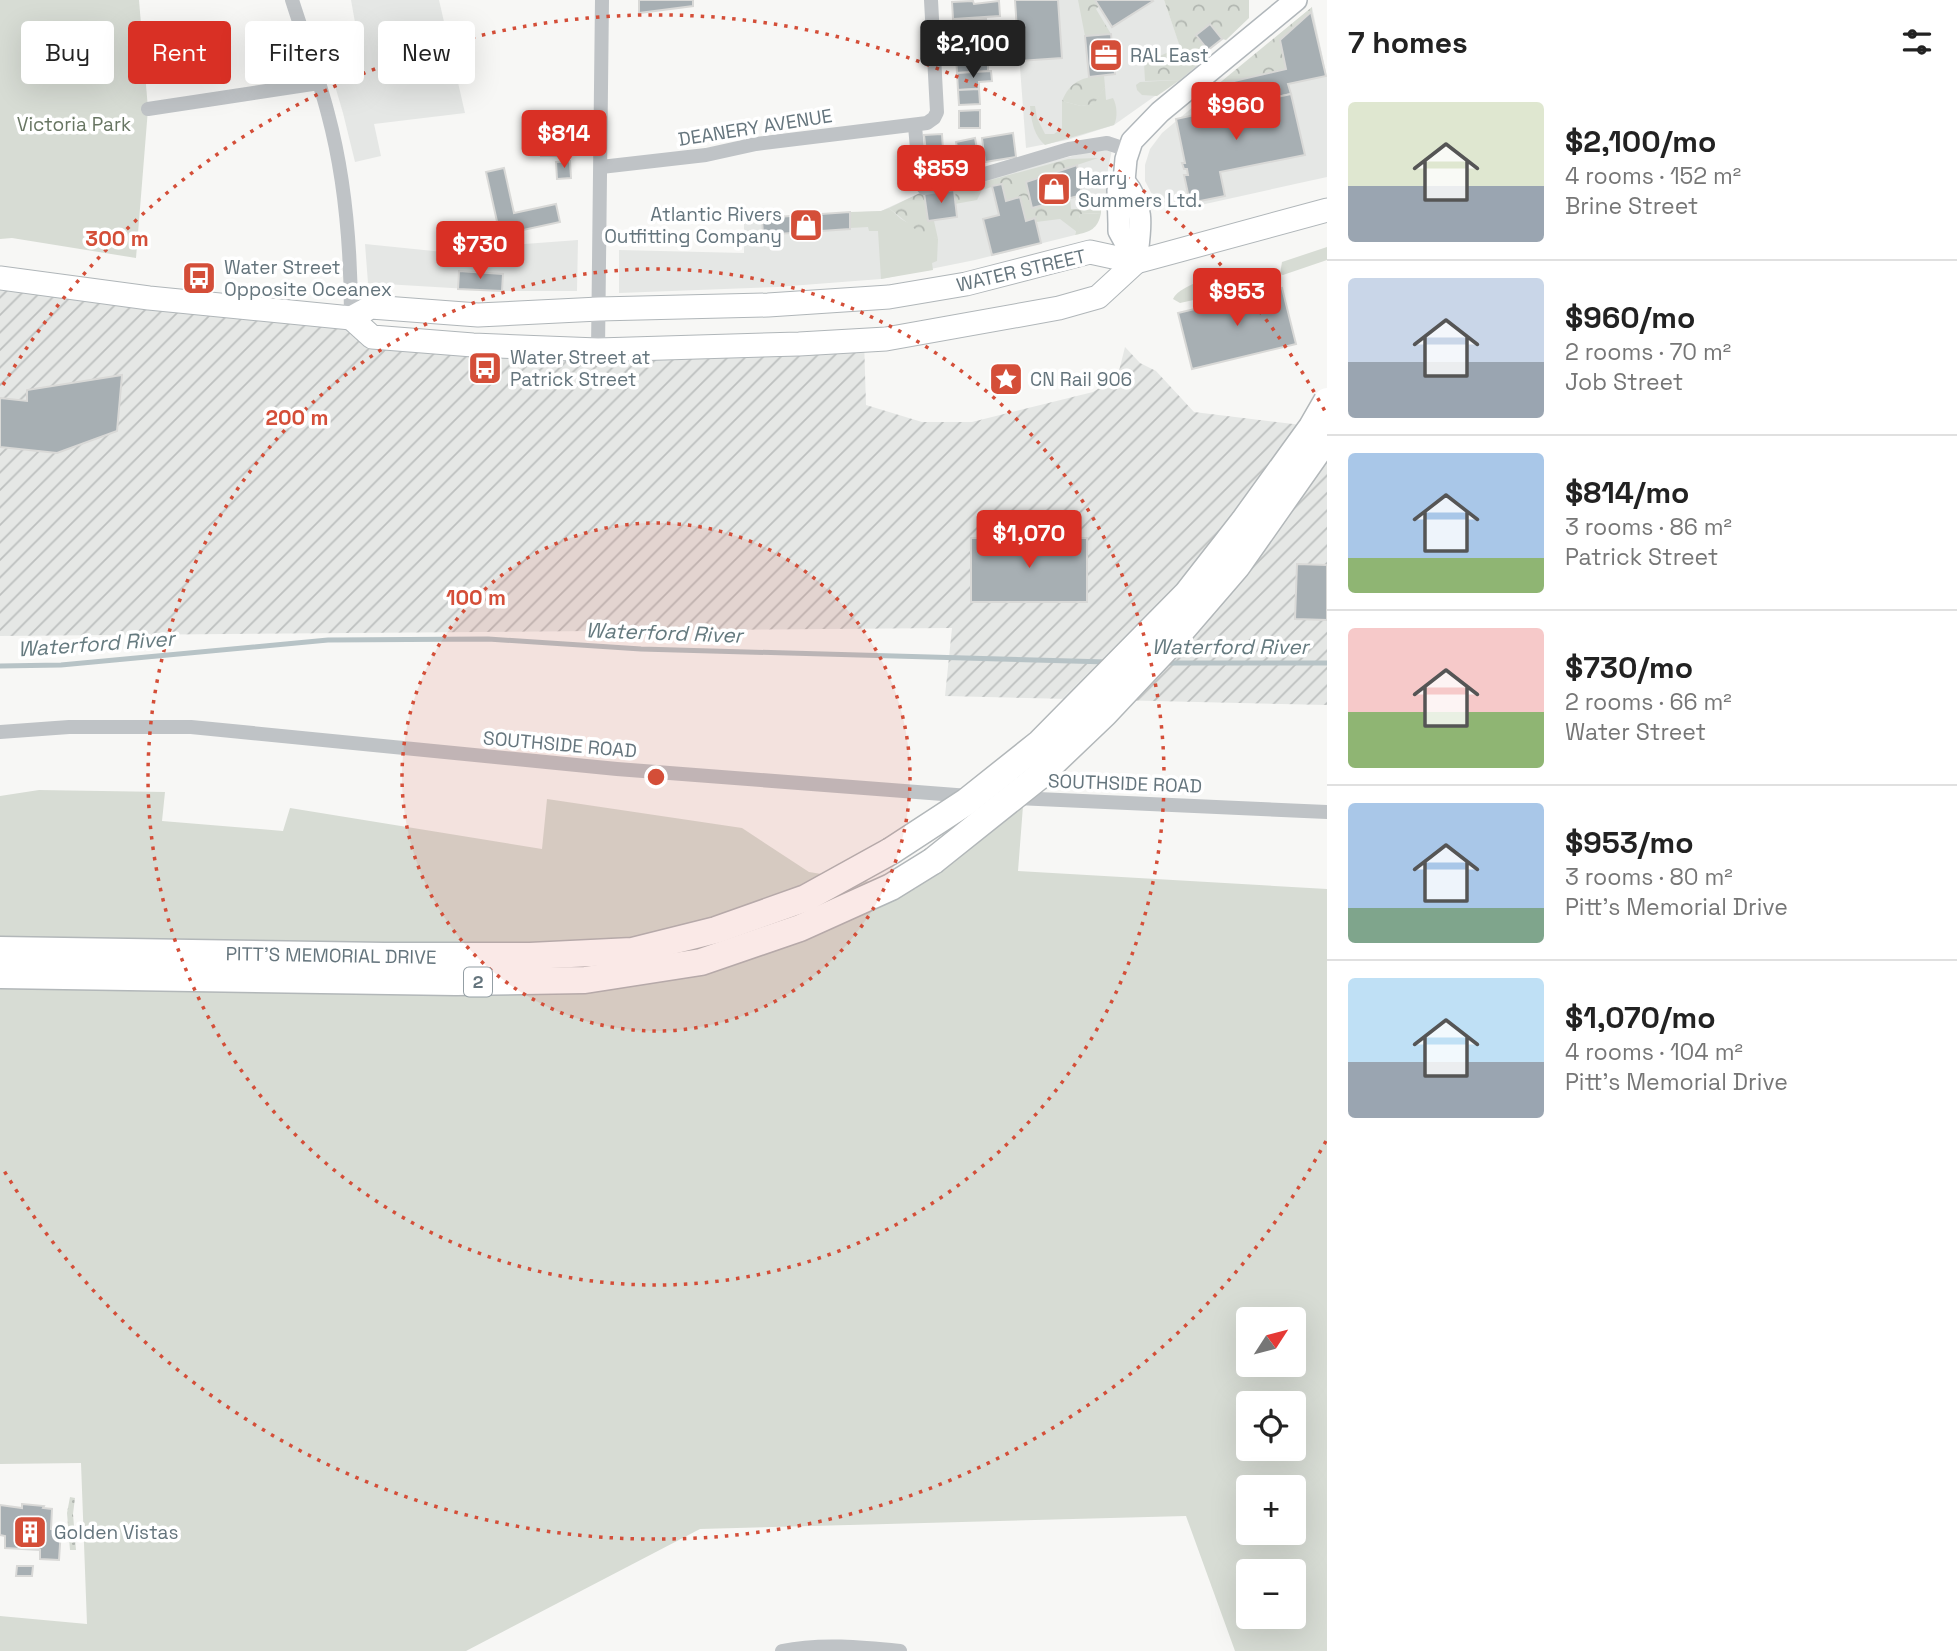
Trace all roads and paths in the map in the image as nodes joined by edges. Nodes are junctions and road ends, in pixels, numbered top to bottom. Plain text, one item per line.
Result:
1 (292, 0) edge
2 (602, 0) edge
3 (931, 0) edge
4 (1296, 0) edge
5 (299, 21) edge
6 (312, 84) edge
7 (319, 84) edge
8 (148, 109) dead end
9 (915, 126) junction
10 (1128, 150) junction
11 (601, 167) junction
12 (1327, 211) edge
13 (1136, 262) junction
14 (0, 278) edge
15 (599, 309) junction
16 (351, 318) junction
17 (598, 350) junction
18 (1327, 401) edge
19 (1327, 438) edge
20 (0, 733) edge
21 (1327, 812) edge
22 (0, 950) edge
23 (0, 975) edge
24 (782, 1651) edge
25 (900, 1651) edge

1 - 5 street
2 - 11 street
3 - 9 street
4 - 10 street
6 - 8 street
7 - 16 street
9 - 10 street
9 - 11 street, DEANERY AVENUE
10 - 13 street
11 - 15 street
12 - 13 main road
13 - 15 main road, WATER STREET
13 - 17 main road
14 - 16 main road
15 - 16 main road, WATER STREET
15 - 17 street
16 - 17 main road
18 - 22 highway, PITT'S MEMORIAL DRIVE / 2, bridge
19 - 23 highway, PITT'S MEMORIAL DRIVE / 2, bridge
20 - 21 street, SOUTHSIDE ROAD
24 - 25 street

